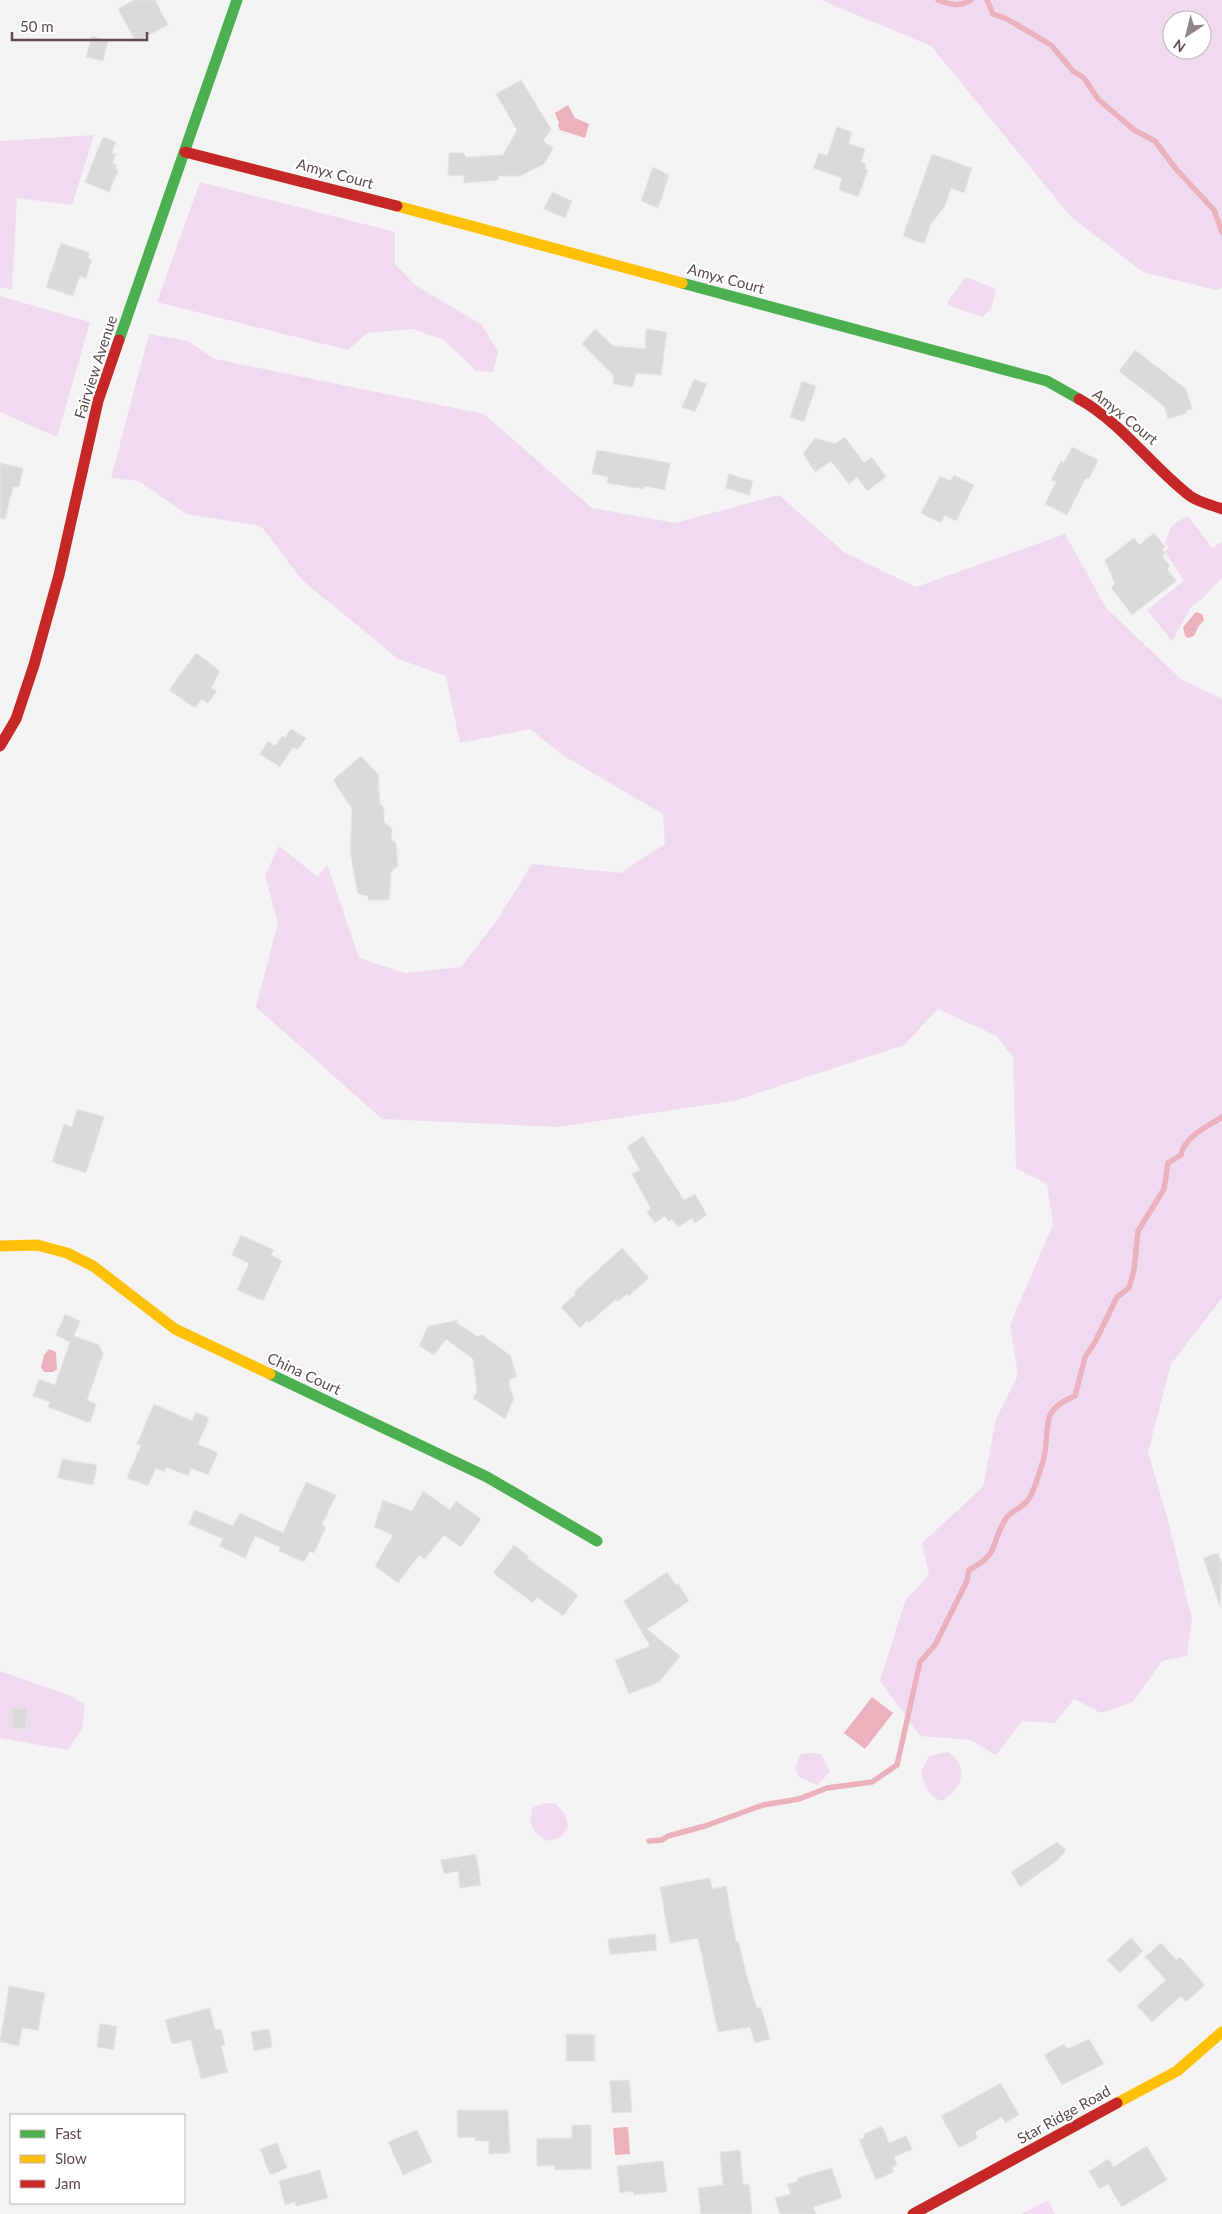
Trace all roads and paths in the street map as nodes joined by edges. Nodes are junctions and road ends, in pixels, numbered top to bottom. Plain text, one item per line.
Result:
1 (237, 0) edge
2 (184, 152) junction
3 (1222, 509) edge
4 (0, 746) edge
5 (0, 1246) edge
6 (598, 1541) dead end
7 (1222, 2032) edge
8 (913, 2214) edge

1 - 2 street, Fairview Avenue
2 - 3 street, Amyx Court
2 - 4 street, Fairview Avenue
5 - 6 street, China Court
7 - 8 street, Star Ridge Road

